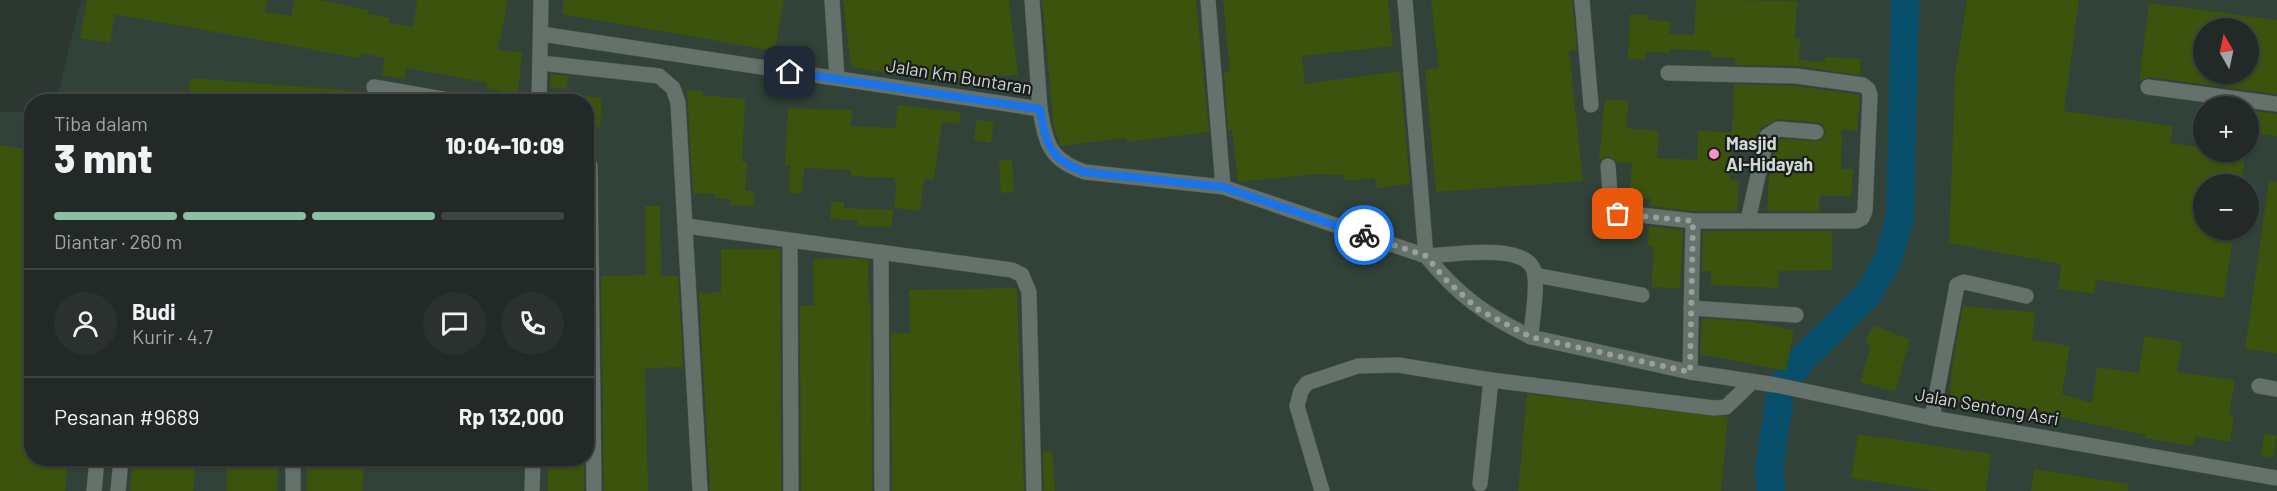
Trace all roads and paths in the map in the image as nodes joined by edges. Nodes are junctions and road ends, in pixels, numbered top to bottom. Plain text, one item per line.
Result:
1 (541, 0) edge
2 (832, 0) edge
3 (1032, 0) edge
4 (1208, 0) edge
5 (1405, 0) edge
6 (1582, 0) edge
7 (541, 34) junction
8 (541, 63) junction
9 (1668, 73) dead end
10 (837, 78) junction
11 (374, 87) dead end
12 (2148, 87) dead end
13 (414, 94) edge
14 (539, 94) edge
15 (2277, 104) edge
16 (1591, 105) dead end
17 (1040, 109) junction
18 (1816, 132) dead end
19 (1608, 166) dead end
20 (1223, 187) junction
21 (1748, 220) junction
22 (1693, 221) junction
23 (686, 226) junction
24 (790, 242) junction
25 (881, 252) junction
26 (1426, 256) junction
27 (1536, 275) junction
28 (1642, 295) dead end
29 (2026, 296) dead end
30 (1691, 308) junction
31 (1796, 315) dead end
32 (1531, 337) junction
33 (1690, 372) junction
34 (1491, 380) junction
35 (1752, 382) junction
36 (2259, 386) dead end
37 (2277, 389) edge
38 (1932, 418) junction
39 (96, 466) edge
40 (120, 466) edge
41 (293, 466) edge
42 (533, 466) edge
43 (593, 466) edge
44 (2277, 478) edge
45 (1480, 484) dead end
46 (94, 491) edge
47 (118, 491) edge
48 (293, 491) edge
49 (532, 491) edge
50 (594, 491) edge
51 (700, 491) edge
52 (791, 491) edge
53 (882, 491) edge
54 (1034, 491) edge
55 (1322, 491) edge

1 - 7 street
2 - 10 street
3 - 17 street
4 - 20 street
5 - 26 street
6 - 16 street
7 - 8 street
7 - 10 street, Jalan Km Buntaran
8 - 14 street
8 - 23 street
9 - 21 street
10 - 17 street, Jalan Km Buntaran
11 - 13 street
12 - 15 street
17 - 20 street, Jalan Km Buntaran
18 - 21 street
19 - 22 street
20 - 26 street, Jalan Km Buntaran
21 - 22 street
22 - 30 street
23 - 24 street
23 - 51 street
24 - 25 street
24 - 52 street
25 - 53 street
25 - 54 street
26 - 27 street, Jalan Km Buntaran
26 - 32 street
27 - 28 street
27 - 32 street
29 - 38 street
30 - 31 street
30 - 33 street
32 - 33 street
33 - 35 street, Jalan Sentong Asri
34 - 35 street
34 - 45 street
34 - 55 street
35 - 38 street, Jalan Sentong Asri
36 - 37 street
38 - 44 street, Jalan Sentong Asri
39 - 46 street
40 - 47 street
41 - 48 street
42 - 49 street
43 - 50 street

